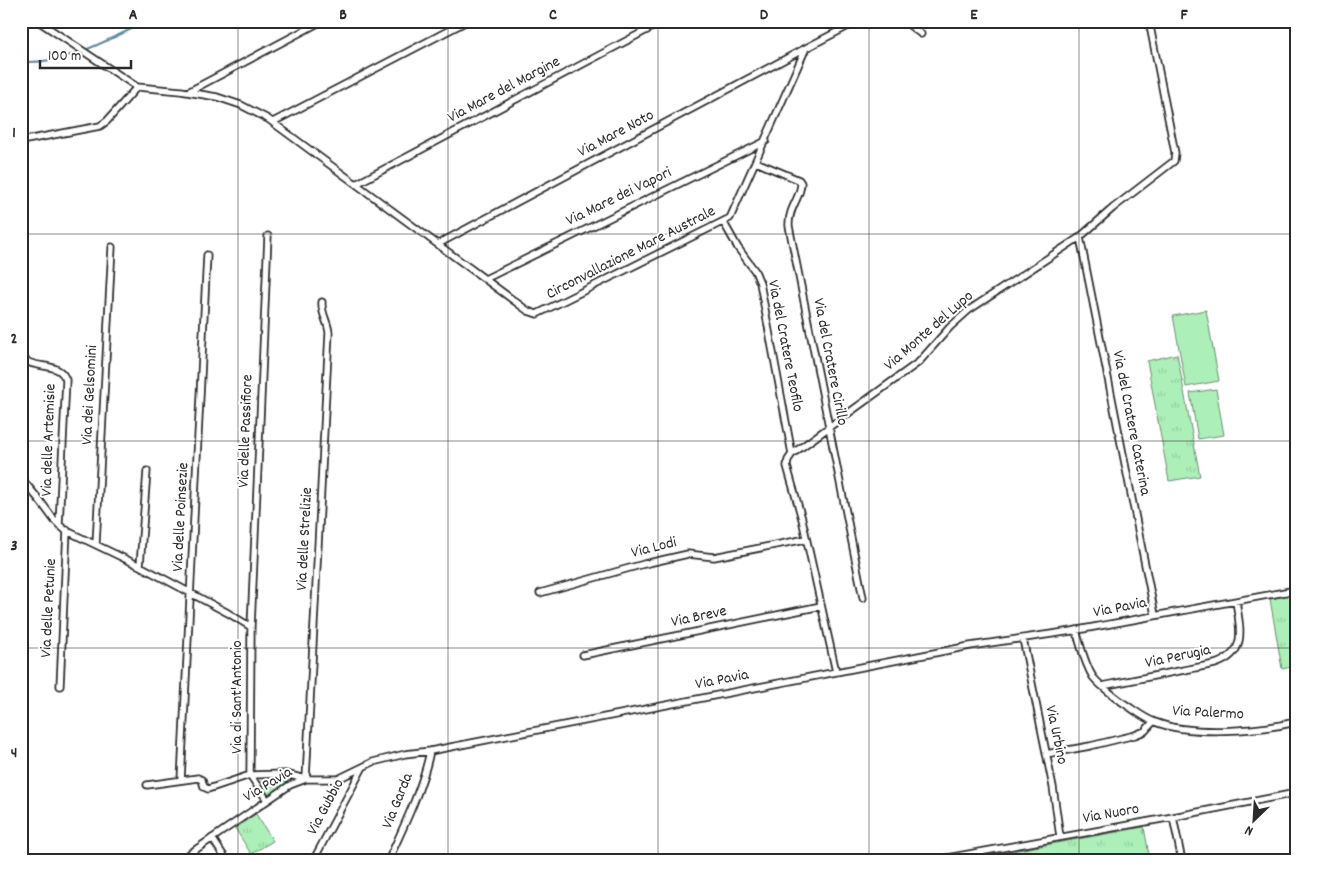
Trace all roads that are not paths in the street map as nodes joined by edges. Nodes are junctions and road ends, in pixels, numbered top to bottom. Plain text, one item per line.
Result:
1 (38, 21) edge
2 (322, 21) edge
3 (467, 21) edge
4 (664, 21) edge
5 (858, 21) edge
6 (904, 21) edge
7 (1149, 21) edge
8 (921, 34) dead end
9 (806, 48) junction
10 (137, 87) junction
11 (188, 92) junction
12 (273, 122) junction
13 (766, 140) junction
14 (21, 141) edge
15 (756, 162) junction
16 (356, 184) junction
17 (24, 219) dead end
18 (724, 223) junction
19 (268, 236) dead end
20 (1080, 237) junction
21 (438, 244) junction
22 (112, 247) dead end
23 (207, 255) dead end
24 (485, 278) junction
25 (322, 302) dead end
26 (21, 310) edge
27 (21, 357) edge
28 (828, 428) junction
29 (792, 454) junction
30 (147, 471) dead end
31 (21, 478) edge
32 (59, 525) junction
33 (67, 530) junction
34 (806, 539) junction
35 (96, 544) junction
36 (140, 566) junction
37 (1296, 590) edge
38 (192, 593) junction
39 (540, 593) dead end
40 (864, 598) dead end
41 (1236, 600) junction
42 (821, 606) junction
43 (1155, 615) junction
44 (251, 627) junction
45 (1076, 630) junction
46 (1023, 639) junction
47 (583, 655) dead end
48 (836, 672) junction
49 (60, 686) dead end
50 (1102, 686) junction
51 (1153, 722) junction
52 (1296, 722) edge
53 (430, 751) junction
54 (1046, 754) junction
55 (364, 765) junction
56 (250, 774) junction
57 (306, 779) junction
58 (181, 780) junction
59 (147, 785) dead end
60 (1296, 793) edge
61 (267, 800) junction
62 (1173, 817) junction
63 (1060, 837) junction
64 (212, 838) junction
65 (179, 861) edge
66 (227, 861) edge
67 (314, 861) edge
68 (388, 861) edge
69 (930, 861) edge
70 (1182, 861) edge

1 - 10 street
2 - 11 street
3 - 12 street
4 - 16 street, Via Mare del Margine
5 - 9 street
6 - 8 street
7 - 20 street, Via Monte del Lupo
9 - 13 street, Circonvallazione Mare Australe
9 - 21 street, Via Mare Noto
10 - 11 street, Circonvallazione Mare Australe
10 - 14 street
11 - 12 street, Circonvallazione Mare Australe
12 - 16 street, Circonvallazione Mare Australe
13 - 15 street, Circonvallazione Mare Australe
13 - 24 street, Via Mare dei Vapori
15 - 18 street, Circonvallazione Mare Australe
15 - 28 street, Via del Cratere Cirillo
16 - 21 street, Circonvallazione Mare Australe
17 - 26 street
18 - 24 street, Circonvallazione Mare Australe
18 - 29 street, Via del Cratere Teofilo
19 - 44 street, Via delle Passifiore
20 - 28 street, Via Monte del Lupo
20 - 43 street, Via del Cratere Caterina
21 - 24 street, Circonvallazione Mare Australe
22 - 35 street, Via dei Gelsomini
23 - 38 street, Via delle Poinsezie
25 - 57 street, Via delle Strelizie
27 - 32 street, Via delle Artemisie
28 - 29 street, Via Monte del Lupo
28 - 40 street, Via del Cratere Cirillo
29 - 34 street
30 - 36 street
31 - 32 street, Via di Sant'Antonio
32 - 33 street, Via di Sant'Antonio
33 - 35 street, Via di Sant'Antonio
33 - 49 street, Via delle Petunie
34 - 39 street, Via Lodi
34 - 42 street
35 - 36 street, Via di Sant'Antonio
36 - 38 street, Via di Sant'Antonio
37 - 41 street, Via Pavia
38 - 44 street, Via di Sant'Antonio
38 - 58 street, Via delle Poinsezie
41 - 43 street, Via Pavia
41 - 50 street, Via Perugia
42 - 47 street, Via Breve
42 - 48 street
43 - 45 street, Via Pavia
44 - 56 street, Via di Sant'Antonio
45 - 46 street, Via Pavia
45 - 50 street, Via Palermo
46 - 48 street, Via Pavia
46 - 54 street, Via Urbino
48 - 53 street, Via Pavia
50 - 51 street, Via Palermo
51 - 52 street, Via Palermo
51 - 54 street
53 - 55 street, Via Pavia
53 - 68 street, Via Garda
54 - 63 street, Via Urbino
55 - 57 street, Via Pavia
55 - 67 street, Via Gubbio
56 - 57 street
56 - 58 street
56 - 61 street
57 - 61 street, Via Pavia
58 - 59 street
60 - 62 street, Via Nuoro
61 - 64 street, Via Pavia
62 - 63 street, Via Nuoro
62 - 70 street
63 - 69 street, Via Nuoro
64 - 65 street, Via Pavia
64 - 66 street

